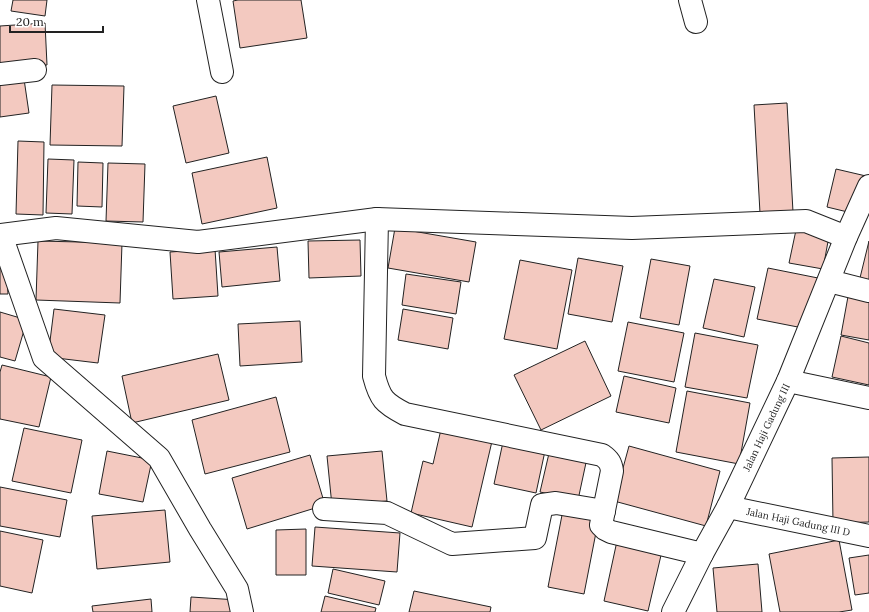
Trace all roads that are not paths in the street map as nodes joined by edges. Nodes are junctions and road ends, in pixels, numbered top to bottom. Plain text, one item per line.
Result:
1 (208, 0) edge
2 (690, 0) edge
3 (696, 22) dead end
4 (35, 70) dead end
5 (222, 72) dead end
6 (0, 74) edge
7 (869, 186) edge
8 (377, 219) junction
9 (1, 235) edge
10 (846, 237) junction
11 (829, 281) junction
12 (869, 291) edge
13 (788, 381) junction
14 (869, 398) edge
15 (728, 507) junction
16 (324, 509) dead end
17 (604, 511) junction
18 (869, 536) edge
19 (702, 554) junction
20 (242, 612) edge
21 (673, 612) edge

1 - 5 street
2 - 3 street
4 - 6 street
7 - 10 street, Jalan Haji Gadung III
8 - 9 street
8 - 10 street
8 - 17 street
9 - 20 street
10 - 11 street, Jalan Haji Gadung III
11 - 12 street
11 - 13 street, Jalan Haji Gadung III
13 - 14 street
13 - 15 street, Jalan Haji Gadung III
15 - 18 street, Jalan Haji Gadung III D
15 - 19 street, Jalan Haji Gadung III
16 - 17 street
17 - 19 street
19 - 21 street, Jalan Haji Gadung III

